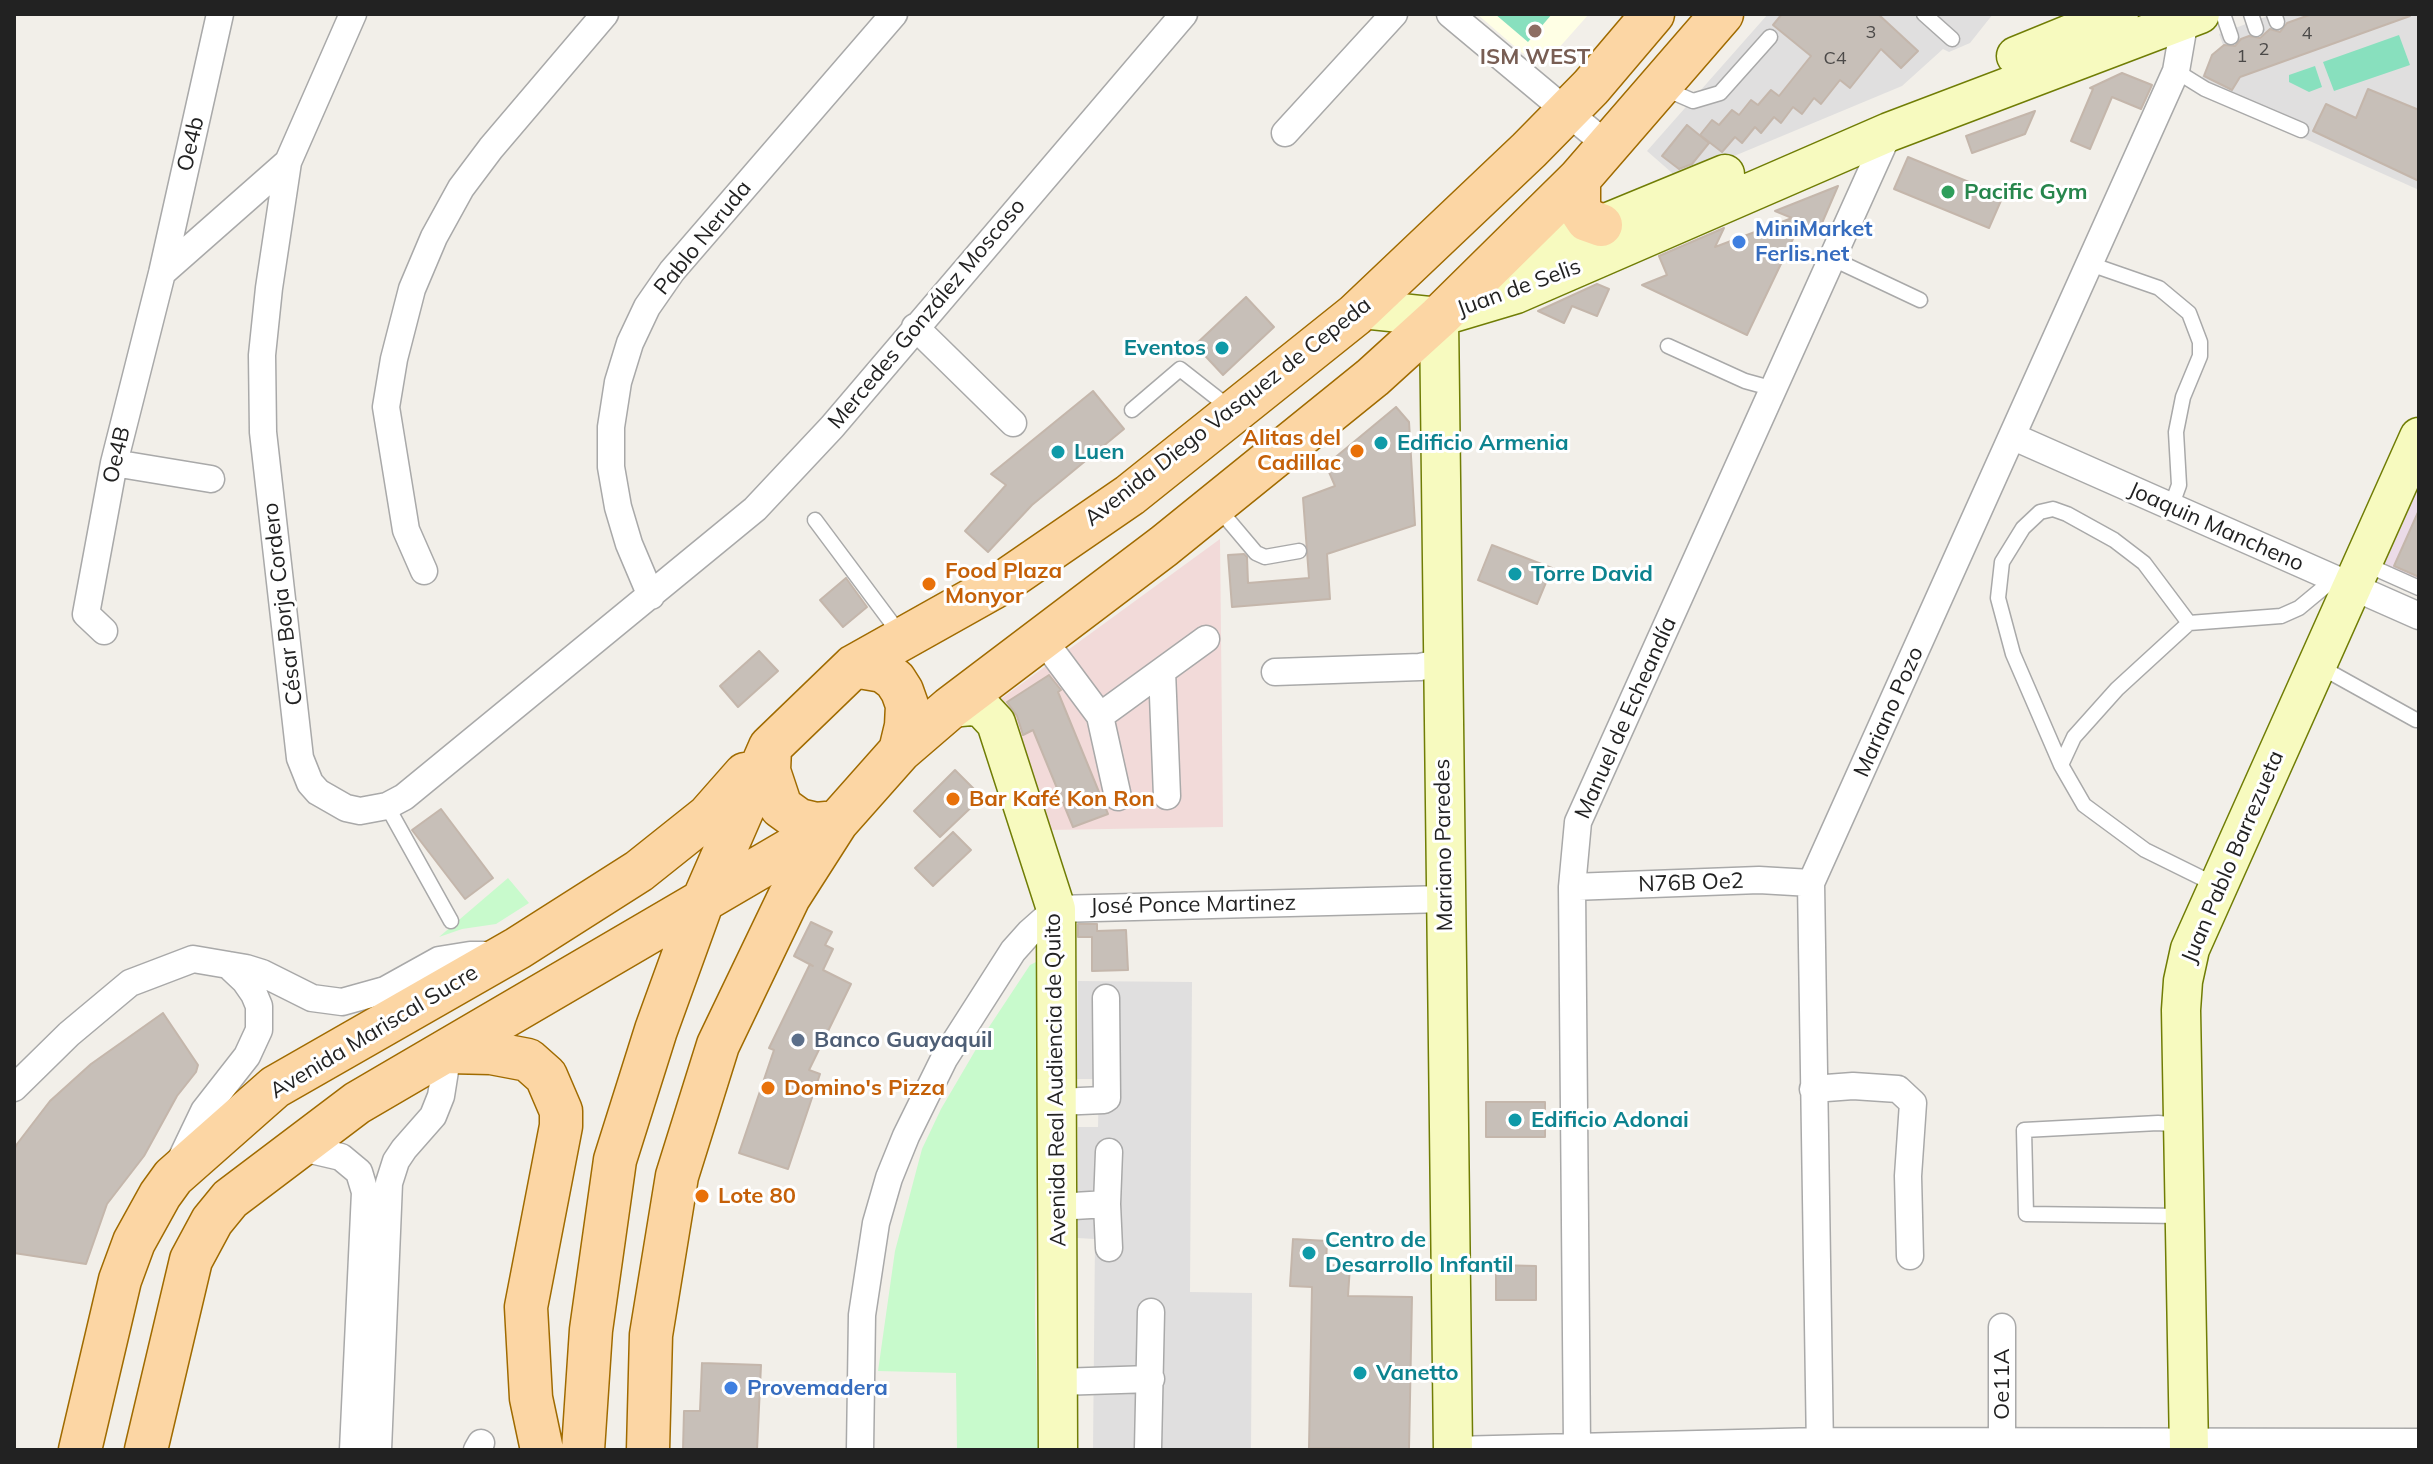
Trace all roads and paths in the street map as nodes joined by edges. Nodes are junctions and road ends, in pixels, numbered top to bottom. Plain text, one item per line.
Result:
1 (220, 14) edge
2 (353, 14) edge
3 (605, 14) edge
4 (894, 14) edge
5 (1184, 14) edge
6 (1394, 14) edge
7 (1450, 14) edge
8 (1653, 14) edge
9 (1722, 14) edge
10 (1924, 14) edge
11 (2119, 14) edge
12 (2223, 14) edge
13 (2251, 14) edge
14 (2193, 16) edge
15 (2256, 29) dead end
16 (1770, 37) dead end
17 (2231, 37) dead end
18 (1952, 39) dead end
19 (2176, 71) junction
20 (1659, 86) junction
21 (1567, 112) junction
22 (2301, 130) dead end
23 (1889, 132) junction
24 (1285, 133) dead end
25 (1608, 146) junction
26 (288, 162) junction
27 (1579, 179) junction
28 (1734, 184) junction
29 (1601, 225) junction
30 (1833, 259) junction
31 (2090, 264) junction
32 (162, 273) junction
33 (1920, 300) dead end
34 (1362, 309) junction
35 (1439, 317) junction
36 (915, 327) junction
37 (1668, 346) dead end
38 (1774, 389) junction
39 (1132, 410) dead end
40 (1235, 412) junction
41 (1013, 423) dead end
42 (2014, 437) junction
43 (2419, 437) edge
44 (114, 463) junction
45 (211, 479) dead end
46 (1215, 505) junction
47 (2171, 507) junction
48 (815, 520) dead end
49 (1299, 551) dead end
50 (424, 571) dead end
51 (2349, 576) junction
52 (2419, 588) edge
53 (651, 596) junction
54 (2419, 616) edge
55 (2189, 623) junction
56 (104, 631) dead end
57 (903, 638) junction
58 (1042, 638) junction
59 (1206, 639) dead end
60 (1443, 662) junction
61 (2316, 665) junction
62 (854, 666) junction
63 (1162, 671) junction
64 (1275, 672) dead end
65 (950, 708) junction
66 (1100, 716) junction
67 (2416, 720) dead end
68 (770, 747) junction
69 (900, 751) junction
70 (2061, 765) junction
71 (1167, 796) dead end
72 (1118, 797) dead end
73 (387, 806) junction
74 (837, 822) junction
75 (1811, 883) junction
76 (2218, 886) junction
77 (1572, 887) junction
78 (1445, 899) junction
79 (702, 903) junction
80 (1056, 909) junction
81 (451, 921) dead end
82 (505, 955) junction
83 (228, 965) junction
84 (1106, 998) dead end
85 (448, 1052) junction
86 (14, 1088) edge
87 (1813, 1089) junction
88 (1057, 1102) junction
89 (2183, 1125) junction
90 (298, 1147) junction
91 (1109, 1152) dead end
92 (173, 1177) junction
93 (1107, 1204) junction
94 (1057, 1207) junction
95 (2185, 1216) junction
96 (1109, 1248) dead end
97 (1910, 1256) dead end
98 (373, 1262) junction
99 (1151, 1312) dead end
100 (2002, 1327) dead end
101 (1151, 1379) junction
102 (368, 1382) junction
103 (1058, 1382) junction
104 (2002, 1441) junction
105 (2419, 1442) edge
106 (2189, 1445) edge
107 (1577, 1446) junction
108 (1820, 1446) edge
109 (1148, 1448) dead end
110 (80, 1450) edge
111 (146, 1450) edge
112 (353, 1450) edge
113 (378, 1450) edge
114 (542, 1450) edge
115 (583, 1450) edge
116 (648, 1450) edge
117 (860, 1450) edge
118 (1058, 1450) edge
119 (1453, 1450) edge

1 - 32 street, Oe4b
2 - 26 street, César Borja Cordero
3 - 50 street
4 - 53 street, Pablo Neruda
5 - 36 street, Mercedes González Moscoso
6 - 24 street
7 - 21 street
8 - 21 main road, Avenida Diego Vasquez de Cepeda
9 - 20 main road
10 - 18 lane
11 - 28 main road, Juan de Selis
12 - 17 lane
13 - 15 lane
14 - 19 street, Mariano Pozo
14 - 23 main road, Juan de Selis
16 - 20 lane
19 - 22 lane
19 - 31 street, Mariano Pozo
20 - 25 main road
21 - 25 street
21 - 34 main road, Avenida Diego Vasquez de Cepeda
23 - 28 main road, Juan de Selis
23 - 30 street, Manuel de Echeandía
25 - 27 main road
26 - 32 street
26 - 73 street, César Borja Cordero
27 - 29 main road
27 - 35 main road
28 - 29 main road, Juan de Selis
28 - 35 main road, Juan de Selis
29 - 35 main road, Juan de Selis
30 - 33 lane
30 - 38 street, Manuel de Echeandía
31 - 42 street, Mariano Pozo
31 - 47 lane
32 - 44 street, Oe4B
34 - 35 main road
34 - 40 main road, Avenida Diego Vasquez de Cepeda
35 - 46 main road
35 - 60 main road, Mariano Paredes
36 - 41 street
36 - 53 street, Mercedes González Moscoso
37 - 38 lane
38 - 77 street, Manuel de Echeandía
39 - 40 lane
40 - 57 main road, Avenida Diego Vasquez de Cepeda
42 - 47 street, Joaquin Mancheno
42 - 75 street, Mariano Pozo
43 - 51 main road, Juan Pablo Barrezueta
44 - 45 street
44 - 56 street, Oe4B
46 - 49 lane
46 - 58 main road
47 - 51 street, Joaquin Mancheno
48 - 57 lane
51 - 52 lane
51 - 54 street, Joaquin Mancheno
51 - 55 lane
51 - 61 main road, Juan Pablo Barrezueta
53 - 73 street
55 - 70 lane
55 - 70 lane
57 - 62 main road, Avenida Diego Vasquez de Cepeda
58 - 65 main road
58 - 66 street
59 - 63 street
60 - 64 street
60 - 78 main road, Mariano Paredes
61 - 67 lane
61 - 76 main road, Juan Pablo Barrezueta
62 - 68 main road, Avenida Diego Vasquez de Cepeda
62 - 69 main road
63 - 66 street
63 - 71 street
65 - 69 main road
65 - 80 main road, Avenida Real Audiencia de Quito
66 - 72 street
68 - 74 main road
68 - 79 main road, Avenida Diego Vasquez de Cepeda
68 - 82 main road, Avenida Mariscal Sucre
69 - 74 main road
70 - 76 lane
73 - 81 lane
74 - 79 main road
74 - 116 main road
75 - 77 street, N76B Oe2
75 - 87 street, Mariano Pozo
76 - 89 main road, Juan Pablo Barrezueta
77 - 107 street, Manuel de Echeandía
78 - 80 street, José Ponce Martinez
78 - 119 main road, Mariano Paredes
79 - 85 main road
79 - 115 main road, Avenida Diego Vasquez de Cepeda
80 - 88 main road, Avenida Real Audiencia de Quito
80 - 117 street
82 - 83 street
82 - 92 main road, Avenida Mariscal Sucre
83 - 86 street
83 - 92 street
84 - 88 street
85 - 90 main road
85 - 98 street
85 - 114 main road
87 - 97 street
87 - 108 street, Mariano Pozo
88 - 94 main road, Avenida Real Audiencia de Quito
89 - 95 main road, Juan Pablo Barrezueta
89 - 95 lane
90 - 98 street
90 - 111 main road
91 - 93 street
92 - 110 main road, Avenida Mariscal Sucre
93 - 94 street
93 - 96 street
94 - 103 main road, Avenida Real Audiencia de Quito
95 - 106 main road, Juan Pablo Barrezueta
98 - 102 street
99 - 101 street
100 - 104 street, Oe11A
101 - 103 street
101 - 109 street
102 - 112 street
102 - 113 street
103 - 118 main road, Avenida Real Audiencia de Quito
104 - 106 street
104 - 108 street
105 - 106 street
107 - 108 street
107 - 119 street

